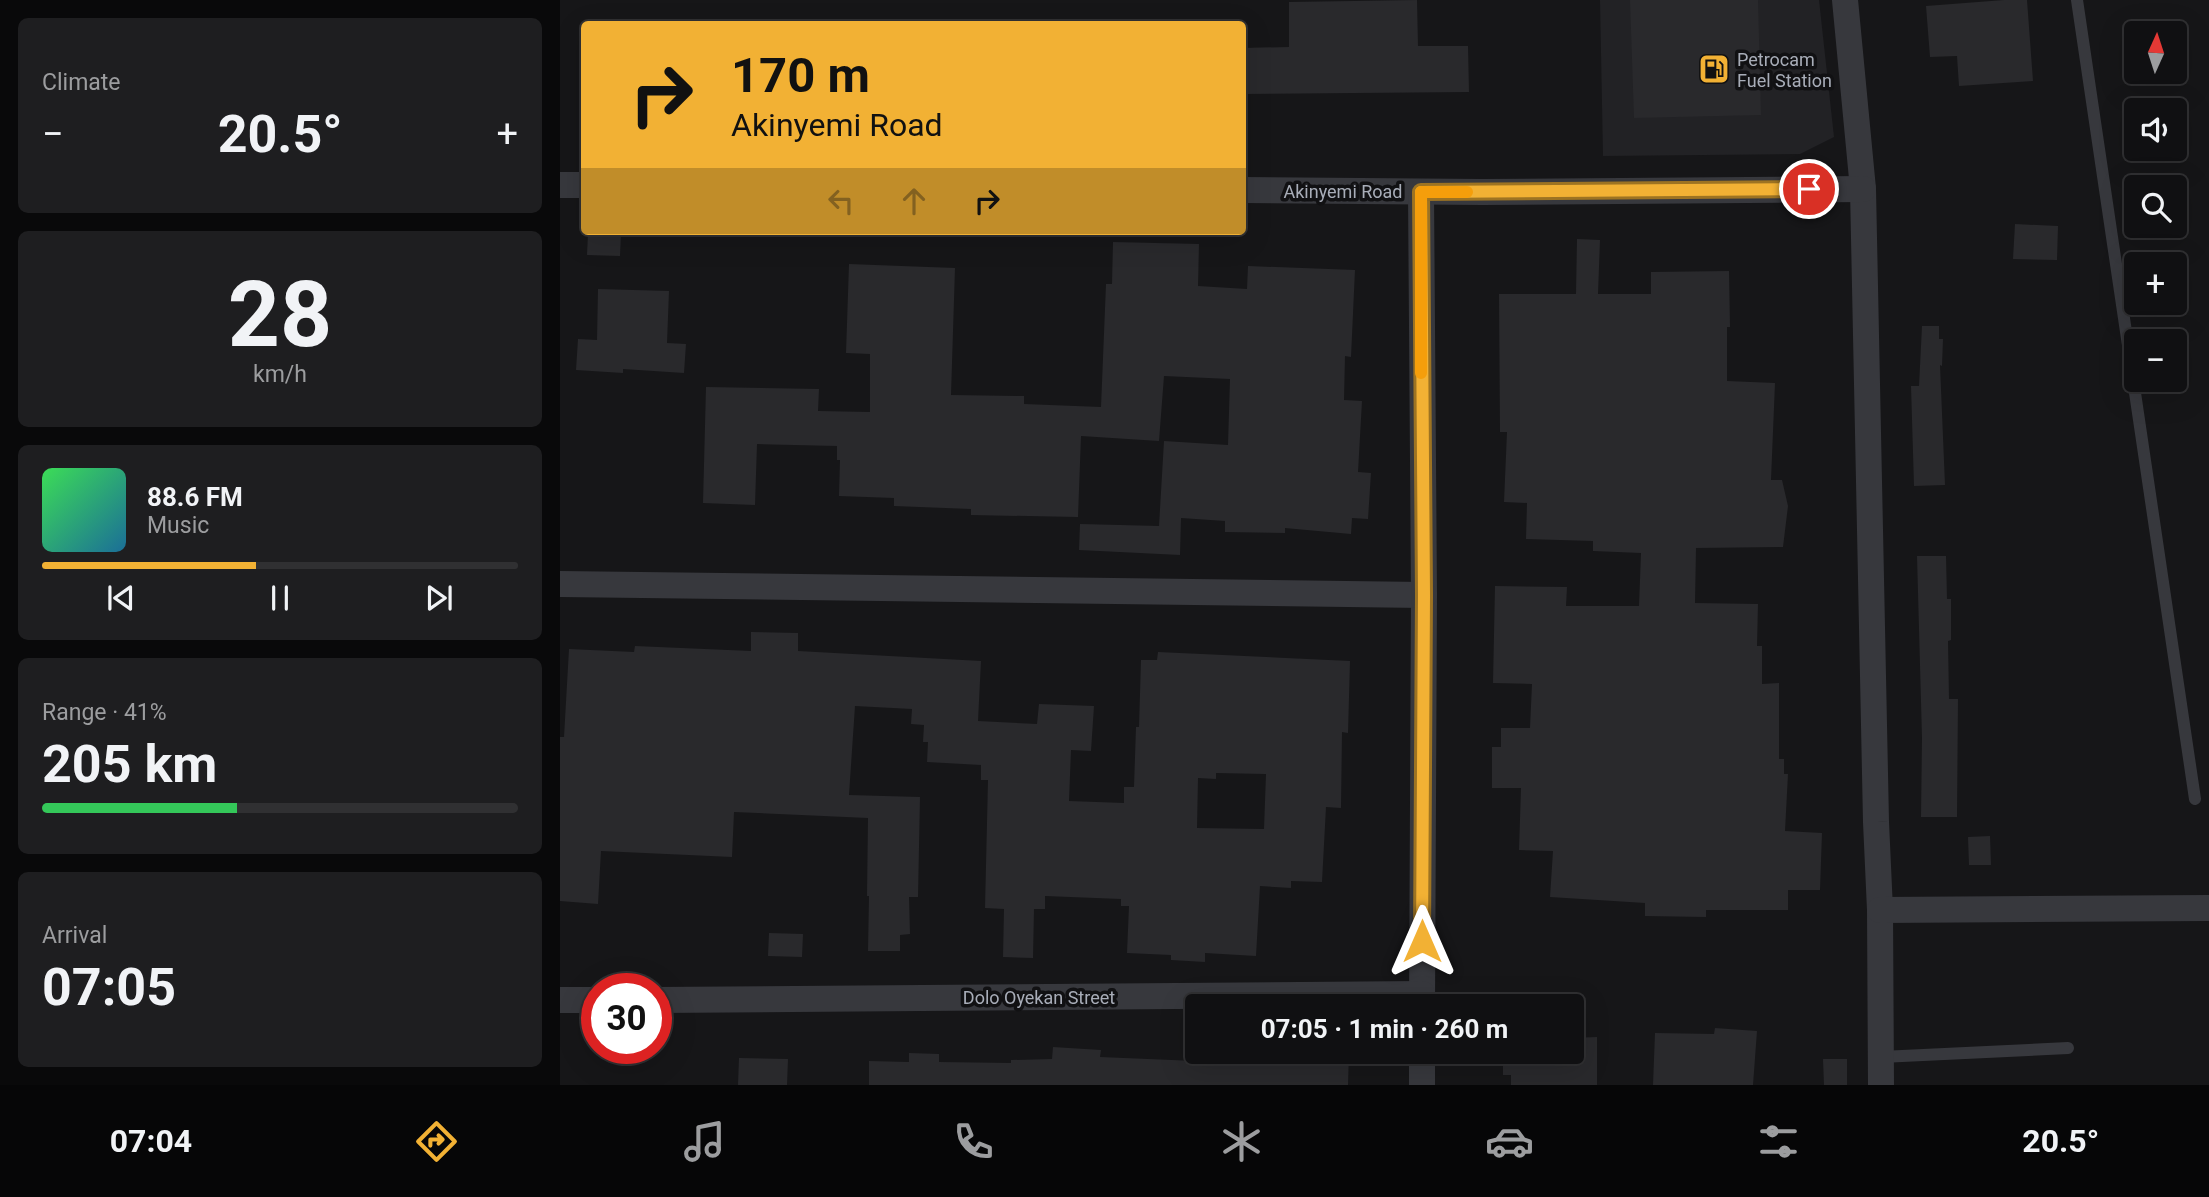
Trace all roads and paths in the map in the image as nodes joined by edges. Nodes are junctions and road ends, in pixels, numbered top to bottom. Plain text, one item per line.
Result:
1 (1845, 0) edge
2 (2077, 0) edge
3 (560, 185) edge
4 (581, 186) edge
5 (1863, 189) junction
6 (1246, 190) edge
7 (1421, 192) junction
8 (560, 584) edge
9 (1424, 595) junction
10 (2195, 799) dead end
11 (2209, 908) edge
12 (1880, 910) junction
13 (1422, 994) edge
14 (672, 999) edge
15 (560, 1000) edge
16 (581, 1000) edge
17 (1185, 1000) edge
18 (2068, 1048) dead end
19 (1881, 1057) junction
20 (1422, 1064) edge
21 (1422, 1085) edge
22 (1881, 1085) edge

1 - 5 street
2 - 10 lane
3 - 4 street
5 - 7 street, Akinyemi Road
5 - 12 street
6 - 7 street, Akinyemi Road
7 - 9 street
8 - 9 street
9 - 13 street
11 - 12 street
12 - 19 street
14 - 17 street, Dolo Oyekan Street
15 - 16 street
18 - 19 lane
19 - 22 street
20 - 21 street

